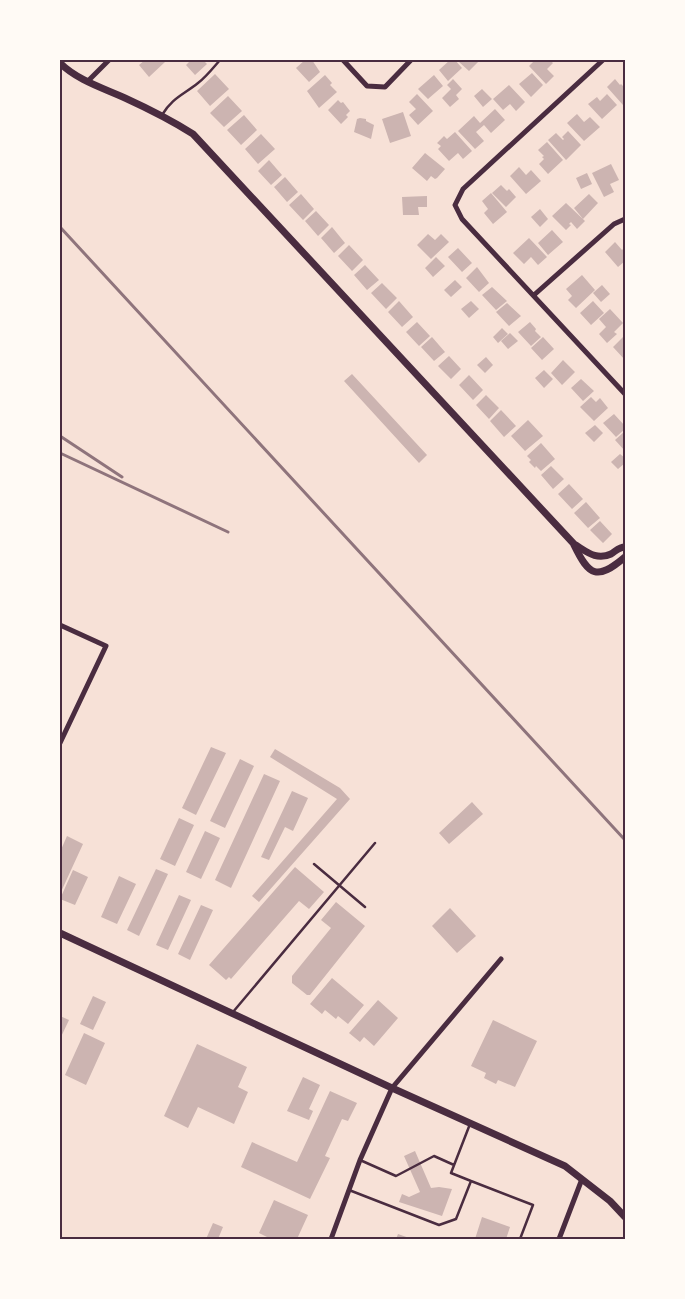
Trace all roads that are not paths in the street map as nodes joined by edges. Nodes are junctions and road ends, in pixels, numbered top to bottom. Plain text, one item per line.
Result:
1 (109, 60) edge
2 (220, 60) edge
3 (343, 60) edge
4 (411, 60) edge
5 (603, 60) edge
6 (60, 63) edge
7 (88, 81) junction
8 (162, 115) junction
9 (625, 219) edge
10 (534, 295) junction
11 (625, 394) edge
12 (574, 544) junction
13 (625, 547) edge
14 (625, 558) edge
15 (60, 625) edge
16 (60, 743) edge
17 (375, 843) dead end
18 (314, 864) dead end
19 (339, 886) junction
20 (365, 907) dead end
21 (60, 933) edge
22 (501, 959) dead end
23 (232, 1014) junction
24 (392, 1088) junction
25 (471, 1123) junction
26 (360, 1160) junction
27 (454, 1165) junction
28 (582, 1179) junction
29 (471, 1181) junction
30 (349, 1190) junction
31 (625, 1217) edge
32 (331, 1239) edge
33 (520, 1239) edge
34 (559, 1239) edge

1 - 7 street
2 - 8 lane
3 - 4 street
5 - 10 street
6 - 7 street
7 - 8 street
8 - 12 street
9 - 10 street
10 - 11 street
12 - 13 street
12 - 14 street
15 - 16 street
17 - 19 lane
18 - 19 lane
19 - 20 lane
19 - 23 lane
21 - 23 street
22 - 24 street
23 - 24 street
24 - 25 street
24 - 26 street
25 - 27 lane
25 - 28 street
26 - 27 lane
26 - 30 street
27 - 29 lane
28 - 31 street
28 - 34 street
29 - 30 lane
29 - 33 lane
30 - 32 street

